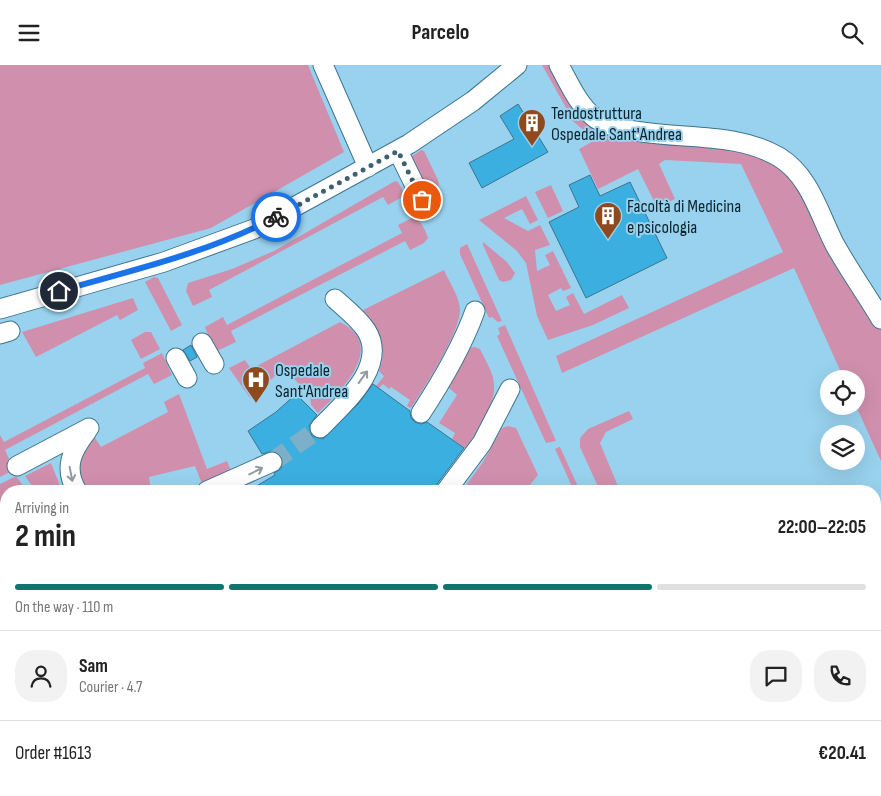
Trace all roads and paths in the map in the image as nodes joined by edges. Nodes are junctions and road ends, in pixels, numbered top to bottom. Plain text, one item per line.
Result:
1 (323, 65) edge
2 (517, 65) edge
3 (559, 65) edge
4 (398, 151) junction
5 (368, 167) junction
6 (422, 200) dead end
7 (335, 299) dead end
8 (0, 309) edge
9 (475, 311) dead end
10 (881, 319) edge
11 (202, 343) dead end
12 (176, 358) dead end
13 (214, 364) dead end
14 (186, 378) dead end
15 (510, 389) dead end
16 (421, 413) dead end
17 (320, 427) tunnel mouth
18 (272, 463) tunnel mouth
19 (17, 466) dead end
20 (74, 485) edge
21 (221, 485) edge
22 (450, 485) edge

1 - 5 street
2 - 4 street
3 - 10 street
4 - 5 street
4 - 6 street
5 - 8 street
17 -> 7 street
9 - 16 street
11 - 13 street
12 - 14 street
15 - 22 street
21 -> 18 street
19 -> 20 street

